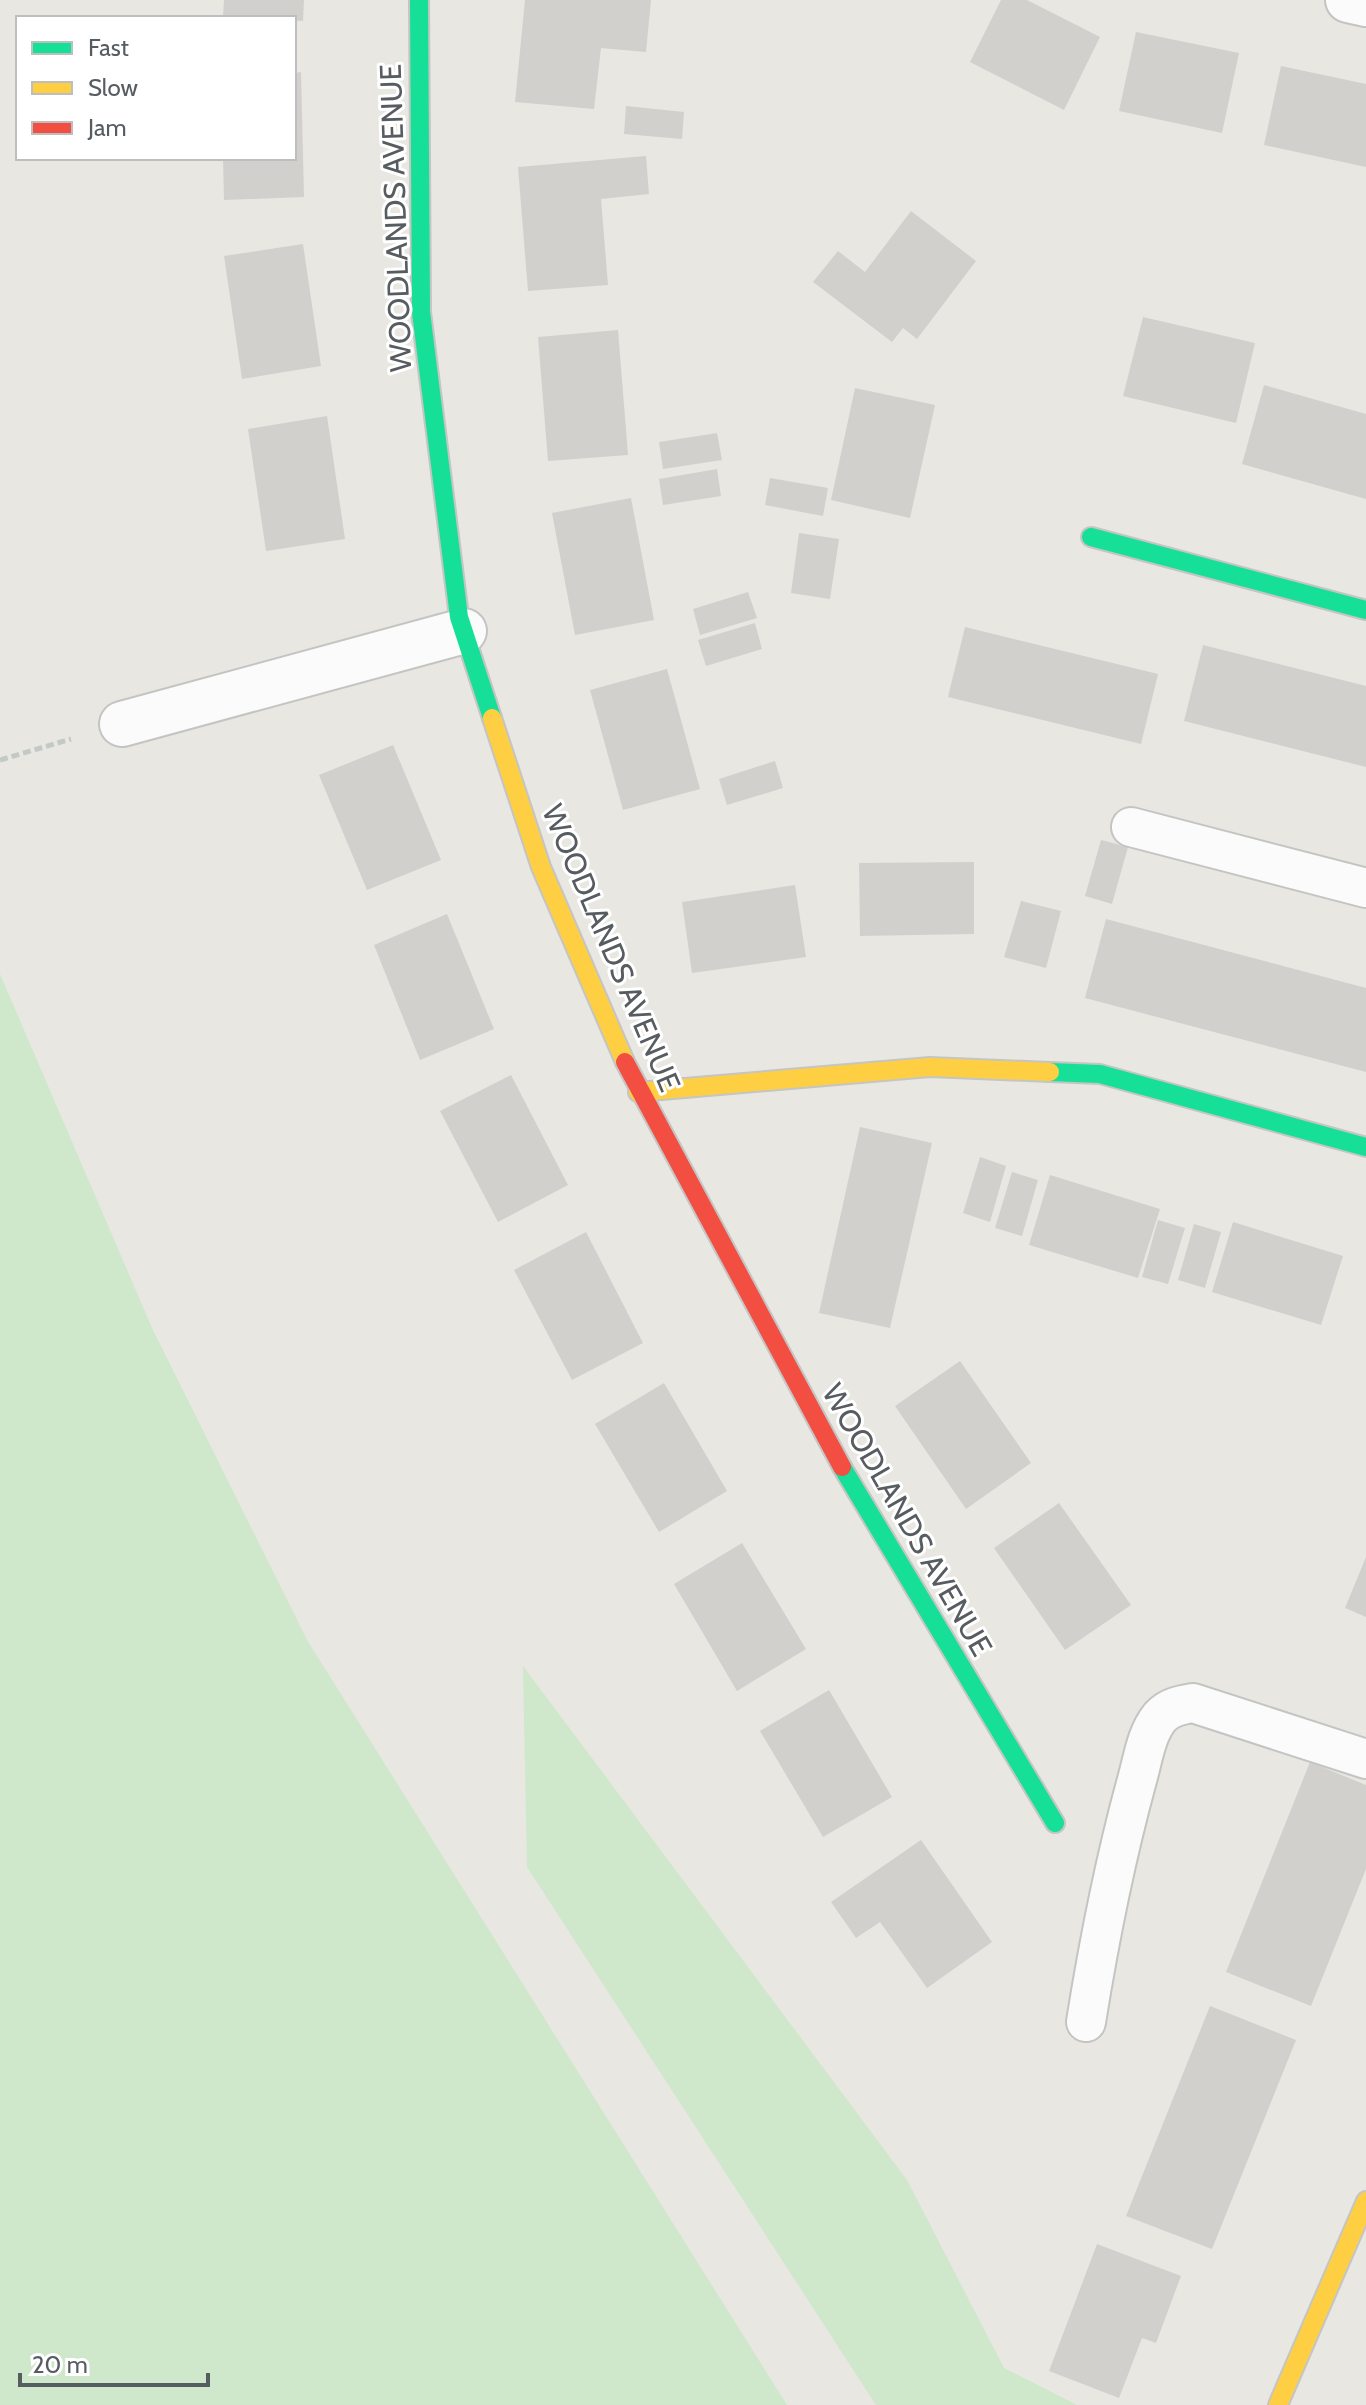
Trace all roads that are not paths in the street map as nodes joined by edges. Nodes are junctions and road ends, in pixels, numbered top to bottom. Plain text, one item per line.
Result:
1 (419, 0) edge
2 (1348, 0) edge
3 (1366, 4) edge
4 (1091, 537) dead end
5 (1366, 610) edge
6 (464, 631) junction
7 (122, 724) road end
8 (1131, 827) dead end
9 (1366, 888) edge
10 (638, 1092) junction
11 (1366, 1147) edge
12 (1366, 1759) edge
13 (1055, 1823) dead end
14 (1086, 2022) dead end
15 (1366, 2201) edge
16 (1278, 2405) edge

1 - 6 street, WOODLANDS AVENUE
2 - 3 street
4 - 5 street
6 - 7 street
6 - 10 street, WOODLANDS AVENUE
8 - 9 lane
10 - 11 street
10 - 13 street, WOODLANDS AVENUE
12 - 14 lane
15 - 16 street

